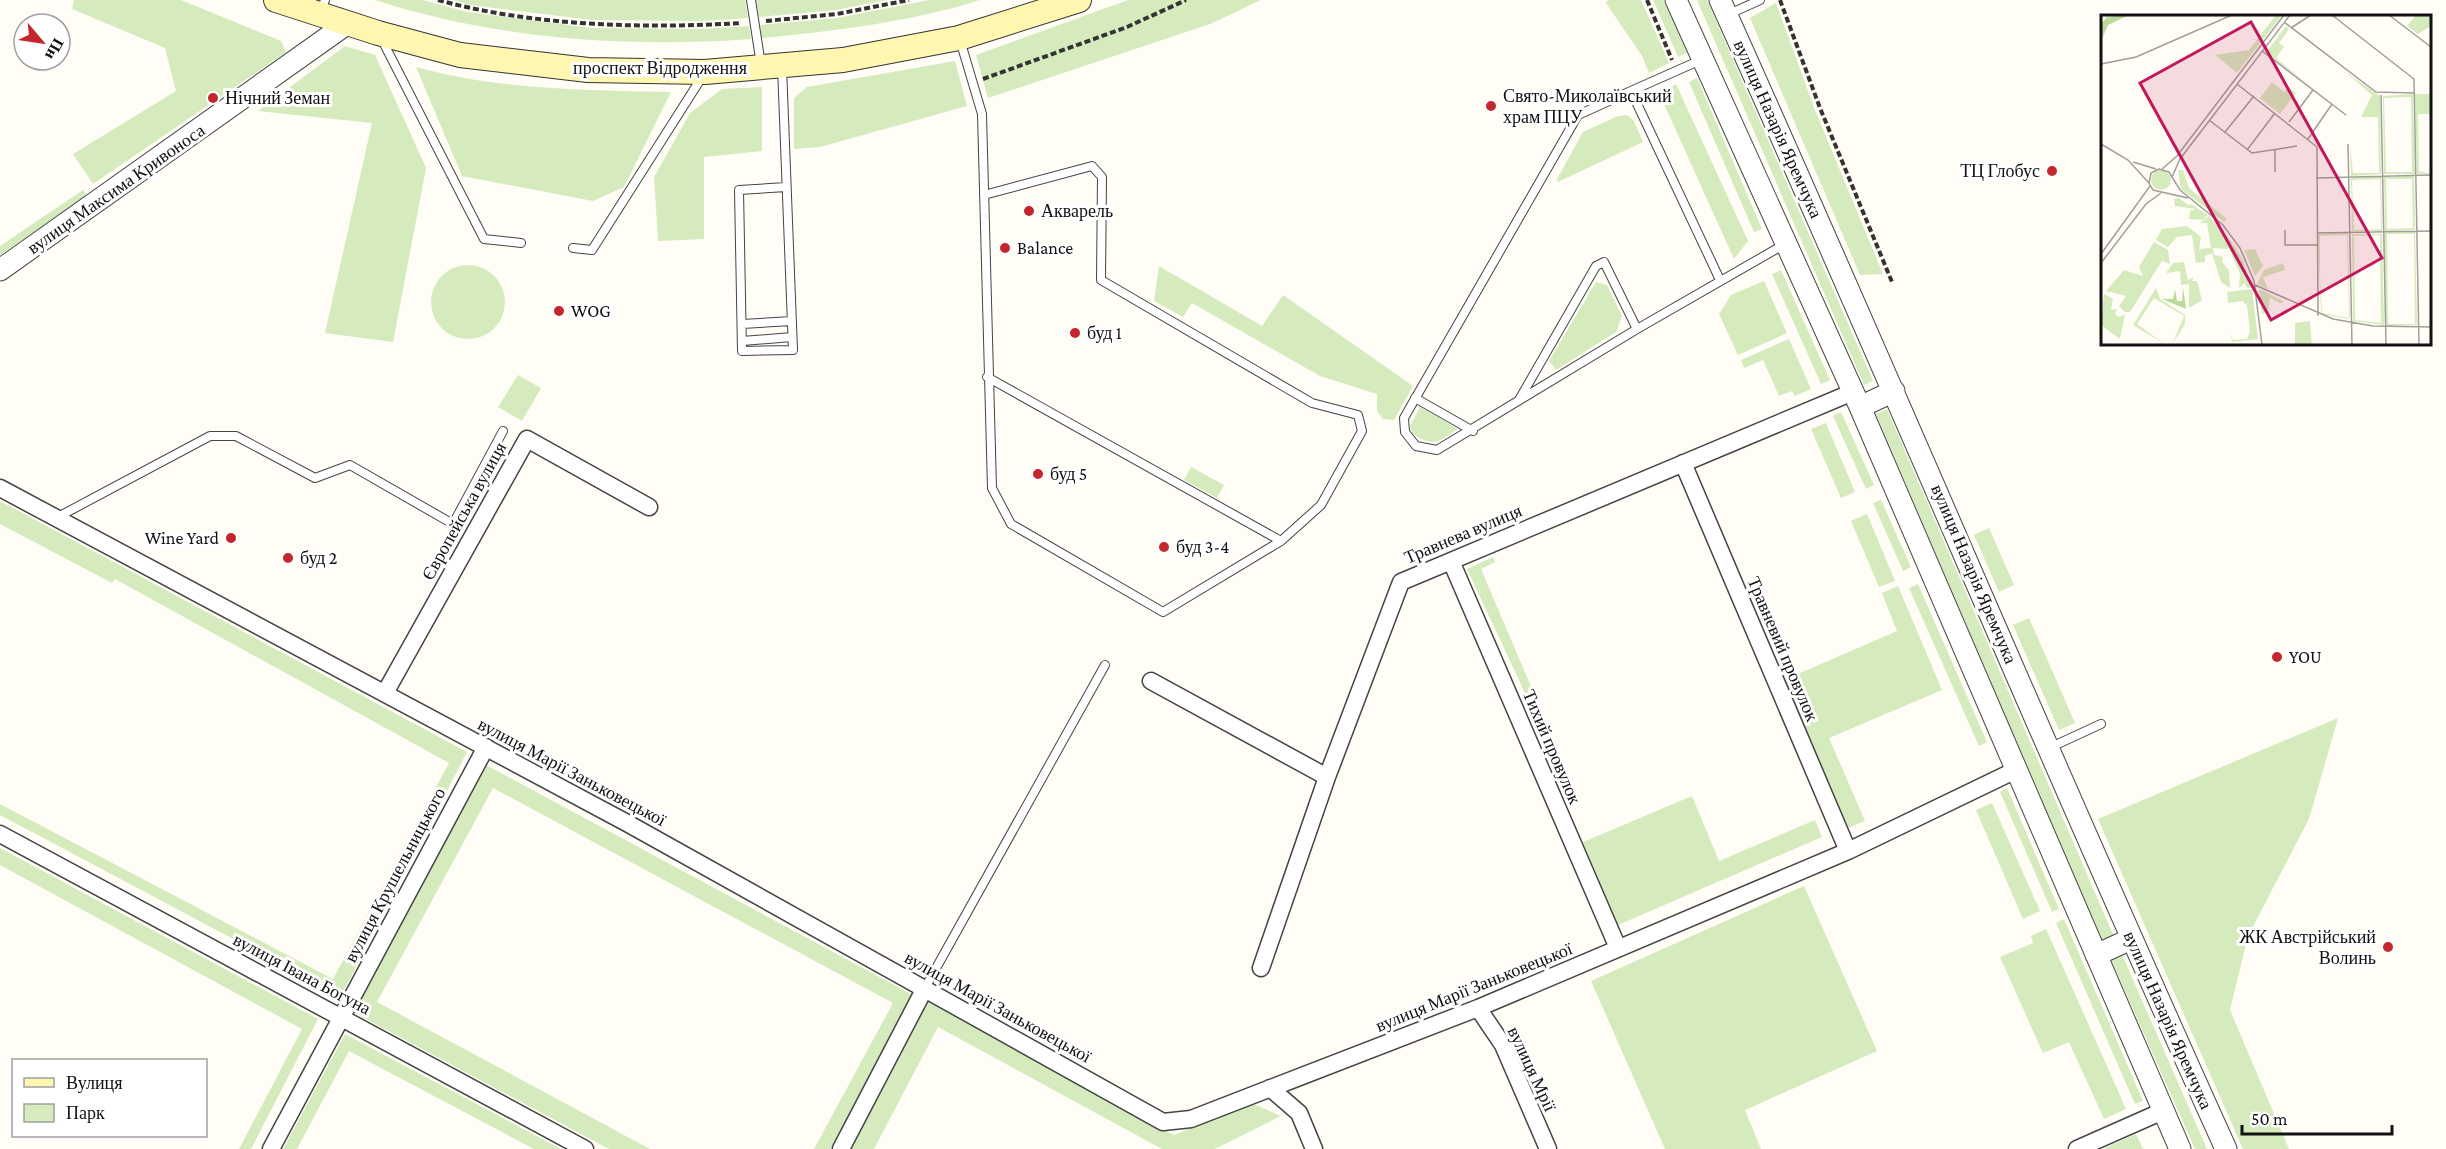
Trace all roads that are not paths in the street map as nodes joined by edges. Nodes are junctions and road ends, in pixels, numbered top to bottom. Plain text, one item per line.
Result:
1 (276, 0) edge
2 (751, 0) edge
3 (1079, 0) edge
4 (1676, 0) edge
5 (1760, 0) edge
6 (323, 7) edge
7 (1723, 8) edge
8 (348, 23) junction
9 (378, 33) junction
10 (959, 38) junction
11 (1703, 59) junction
12 (772, 67) junction
13 (705, 72) junction
14 (1631, 91) junction
15 (786, 187) junction
16 (984, 195) junction
17 (521, 243) dead end
18 (1785, 244) junction
19 (573, 248) dead end
20 (0, 270) edge
21 (1719, 280) junction
22 (792, 321) junction
23 (742, 324) junction
24 (1637, 329) junction
25 (792, 337) junction
26 (742, 341) junction
27 (987, 377) junction
28 (1894, 391) junction
29 (1415, 398) junction
30 (1857, 399) junction
31 (1519, 401) junction
32 (503, 431) dead end
33 (1473, 431) junction
34 (1683, 463) junction
35 (0, 488) edge
36 (649, 507) dead end
37 (56, 519) junction
38 (1281, 541) junction
39 (1451, 561) junction
40 (1105, 665) dead end
41 (1151, 681) dead end
42 (385, 693) junction
43 (2101, 724) dead end
44 (486, 747) junction
45 (2049, 748) junction
46 (2016, 770) junction
47 (1327, 777) junction
48 (0, 834) edge
49 (1848, 851) junction
50 (2131, 939) junction
51 (1618, 948) junction
52 (2096, 955) junction
53 (1261, 968) dead end
54 (924, 987) junction
55 (1478, 1008) junction
56 (341, 1017) junction
57 (1270, 1088) junction
58 (2163, 1111) junction
59 (271, 1149) edge
60 (585, 1149) edge
61 (841, 1149) edge
62 (1314, 1149) edge
63 (1548, 1149) edge
64 (2077, 1149) edge
65 (2180, 1149) edge
66 (2226, 1149) edge

1 - 6 main road, проспект Відродження
2 - 12 lane
3 - 10 main road, проспект Відродження
4 - 11 street
5 - 7 lane
6 - 8 main road, проспект Відродження
7 - 28 street, вулиця Назарія Яремчука
8 - 9 main road, проспект Відродження
8 - 20 street, вулиця Максима Кривоноса
9 - 13 main road, проспект Відродження
9 - 17 lane
10 - 12 main road, проспект Відродження
10 - 16 lane
11 - 14 lane
11 - 18 street
12 - 13 main road, проспект Відродження
12 - 15 lane
13 - 19 lane
14 - 21 lane
14 - 29 lane
15 - 22 lane
15 - 23 lane
16 - 27 lane
16 - 38 lane
18 - 21 lane
18 - 30 street
21 - 24 lane
22 - 23 lane
22 - 25 lane
23 - 26 lane
24 - 31 lane
24 - 31 lane
25 - 26 lane
25 - 26 lane
27 - 38 lane
27 - 38 lane
28 - 30 street
28 - 45 street, вулиця Назарія Яремчука
29 - 33 lane
29 - 33 lane
30 - 34 street, Травнева вулиця
30 - 46 street
31 - 33 lane
32 - 37 lane
34 - 39 street, Травнева вулиця
34 - 49 street, Травневий провулок
35 - 37 street, вулиця Марії Заньковецької
36 - 42 street, Європейська вулиця
37 - 42 street, вулиця Марії Заньковецької
39 - 47 street, Травнева вулиця
39 - 51 street, Тихий провулок
40 - 54 lane
41 - 47 street
42 - 44 street, вулиця Марії Заньковецької
43 - 45 lane
44 - 54 street, вулиця Марії Заньковецької
44 - 56 street, вулиця Крушельницького
45 - 50 street, вулиця Назарія Яремчука
46 - 49 street, вулиця Марії Заньковецької
46 - 52 street
47 - 53 street, Травнева вулиця
48 - 56 street, вулиця Івана Богуна
49 - 51 street, вулиця Марії Заньковецької
50 - 52 street
50 - 66 street, вулиця Назарія Яремчука
51 - 55 street, вулиця Марії Заньковецької
52 - 58 street
54 - 57 street, вулиця Марії Заньковецької
54 - 61 street
55 - 57 street, вулиця Марії Заньковецької
55 - 63 street, вулиця Мрії
56 - 59 street, вулиця Крушельницького
56 - 60 street, вулиця Івана Богуна
57 - 62 street
58 - 64 street
58 - 65 street

